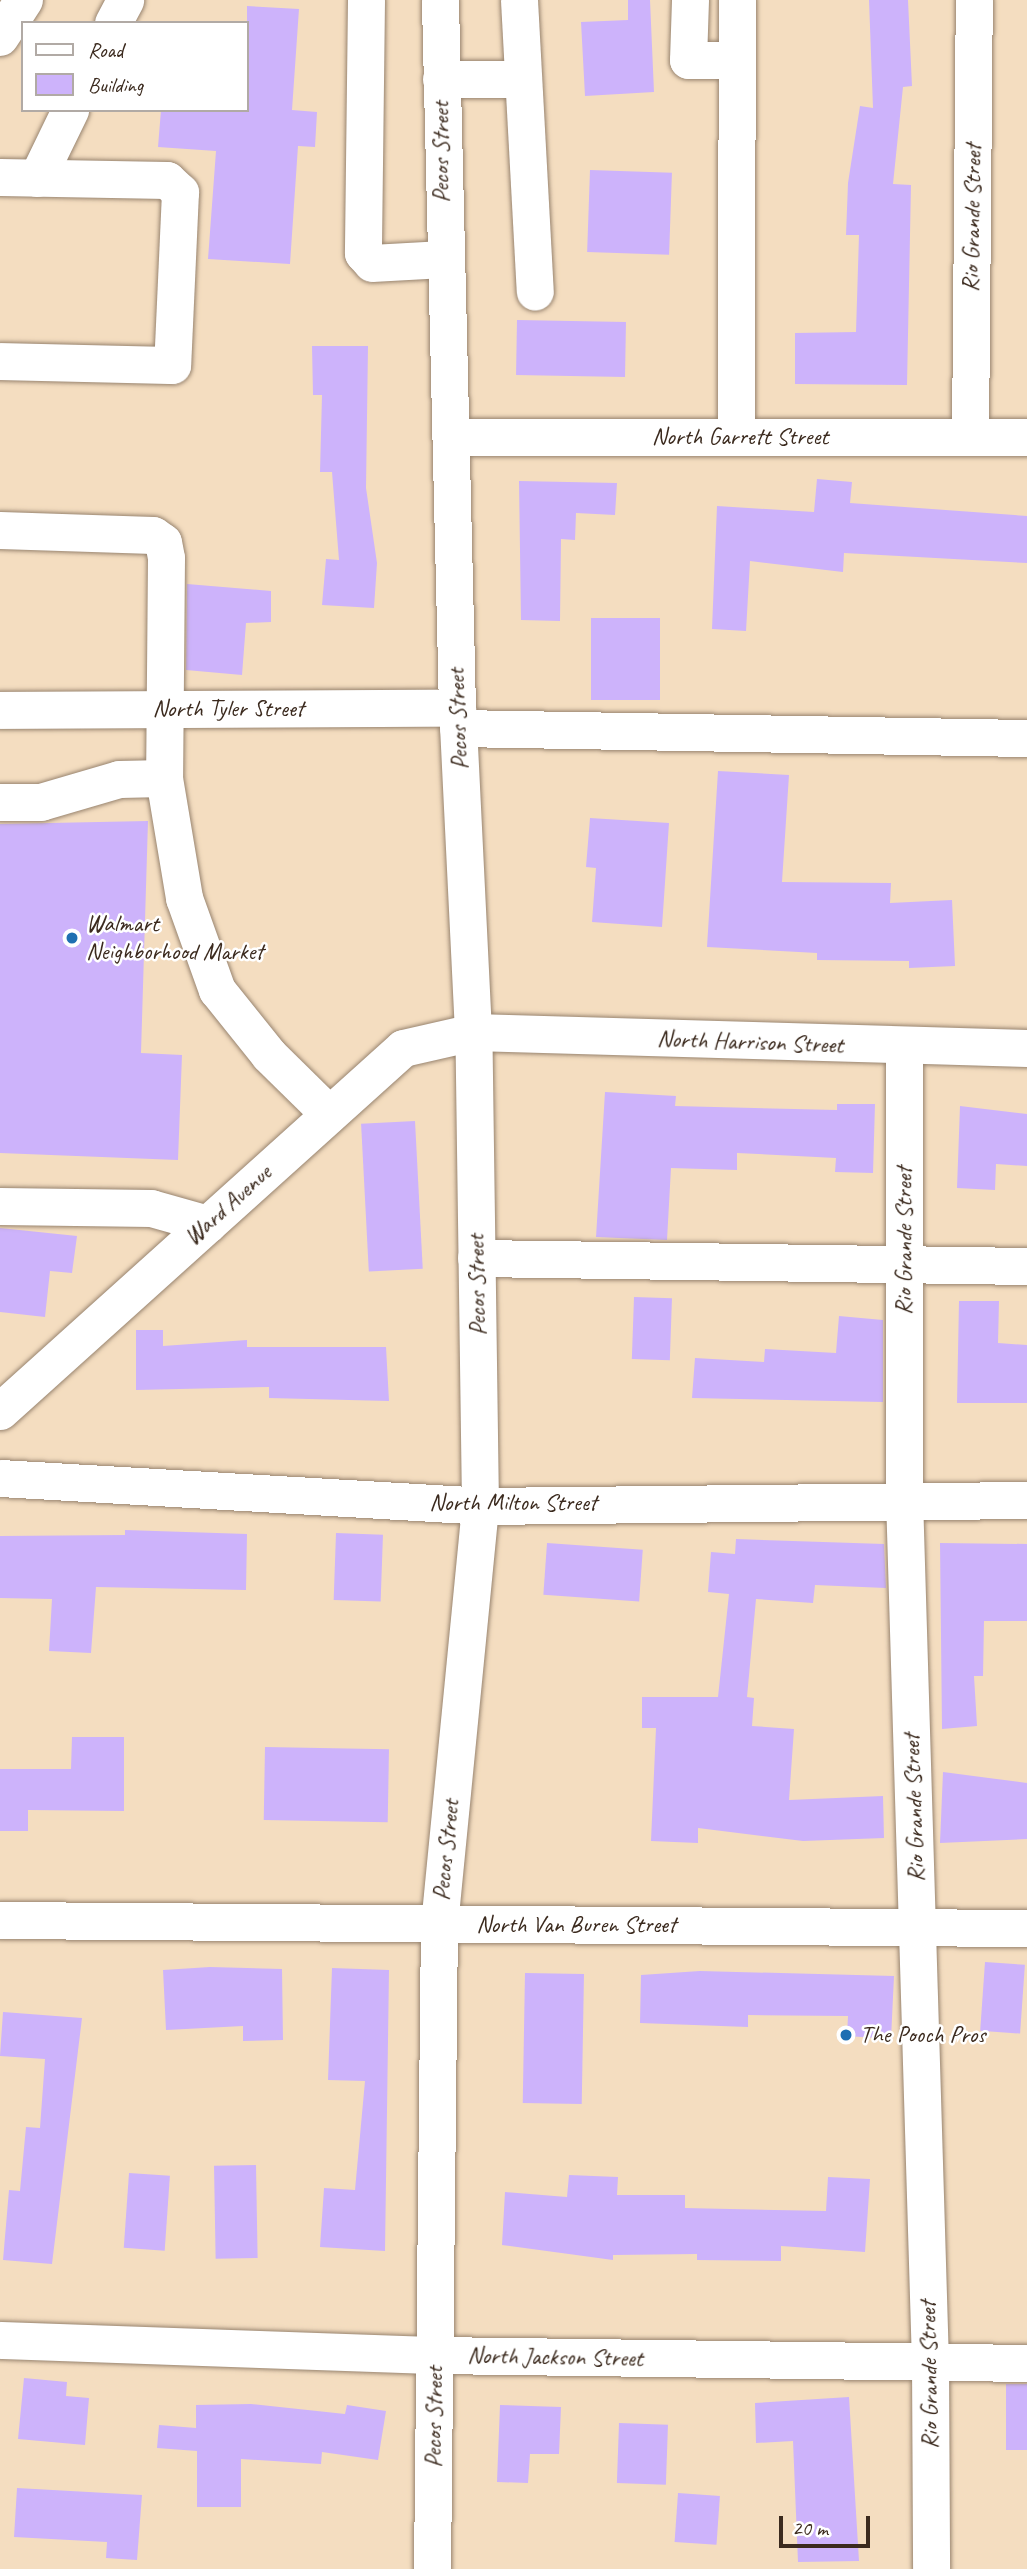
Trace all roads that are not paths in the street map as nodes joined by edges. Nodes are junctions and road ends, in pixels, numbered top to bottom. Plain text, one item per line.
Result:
1 (24, 0) edge
2 (125, 0) edge
3 (366, 0) edge
4 (440, 0) edge
5 (519, 0) edge
6 (690, 0) edge
7 (737, 0) edge
8 (974, 0) edge
9 (114, 21) edge
10 (0, 37) edge
11 (734, 60) junction
12 (440, 79) junction
13 (523, 79) junction
14 (69, 112) edge
15 (0, 177) edge
16 (37, 178) junction
17 (443, 259) junction
18 (535, 292) dead end
19 (0, 361) edge
20 (970, 436) junction
21 (453, 437) junction
22 (736, 437) junction
23 (1027, 437) edge
24 (0, 530) edge
25 (0, 710) edge
26 (162, 710) junction
27 (457, 718) junction
28 (1027, 738) edge
29 (164, 778) junction
30 (0, 802) edge
31 (473, 1032) junction
32 (904, 1047) junction
33 (1027, 1048) edge
34 (330, 1114) junction
35 (0, 1206) edge
36 (208, 1224) junction
37 (477, 1258) junction
38 (904, 1264) junction
39 (1027, 1266) edge
40 (0, 1411) edge
41 (0, 1478) edge
42 (904, 1497) junction
43 (1027, 1500) edge
44 (480, 1506) junction
45 (0, 1920) edge
46 (439, 1925) junction
47 (918, 1926) junction
48 (1027, 1928) edge
49 (0, 2340) edge
50 (434, 2355) junction
51 (930, 2362) junction
52 (1027, 2363) edge
53 (432, 2569) edge
54 (931, 2569) edge

1 - 10 main road
2 - 9 street
3 - 17 street
4 - 12 street, Pecos Street
5 - 13 street
6 - 11 street
7 - 11 street
8 - 20 street, Rio Grande Street
11 - 22 street
12 - 13 street
12 - 17 street, Pecos Street
13 - 18 street
14 - 16 street
15 - 16 street
16 - 19 street
17 - 21 street, Pecos Street
20 - 22 street, North Garrett Street
20 - 23 street, North Garrett Street
21 - 22 street, North Garrett Street
21 - 27 street, Pecos Street
24 - 26 street
25 - 26 street, North Tyler Street
26 - 27 street, North Tyler Street
26 - 29 street
27 - 28 street, North Tyler Street
27 - 31 street, Pecos Street
29 - 30 street
29 - 34 street
31 - 32 street, North Harrison Street
31 - 34 street, Ward Avenue
31 - 37 street, Pecos Street
32 - 33 street, North Harrison Street
32 - 38 street, Rio Grande Street
34 - 36 street, Ward Avenue
35 - 36 street
36 - 40 street, Ward Avenue
37 - 38 street
37 - 44 street, Pecos Street
38 - 39 street
38 - 42 street, Rio Grande Street
41 - 44 street, North Milton Street
42 - 43 street, North Milton Street
42 - 44 street, North Milton Street
42 - 47 street, Rio Grande Street
44 - 46 street, Pecos Street
45 - 46 street, North Van Buren Street
46 - 47 street, North Van Buren Street
46 - 50 street, Pecos Street
47 - 48 street, North Van Buren Street
47 - 51 street, Rio Grande Street
49 - 50 street, North Jackson Street
50 - 51 street, North Jackson Street
50 - 53 street, Pecos Street
51 - 52 street, North Jackson Street
51 - 54 street, Rio Grande Street

